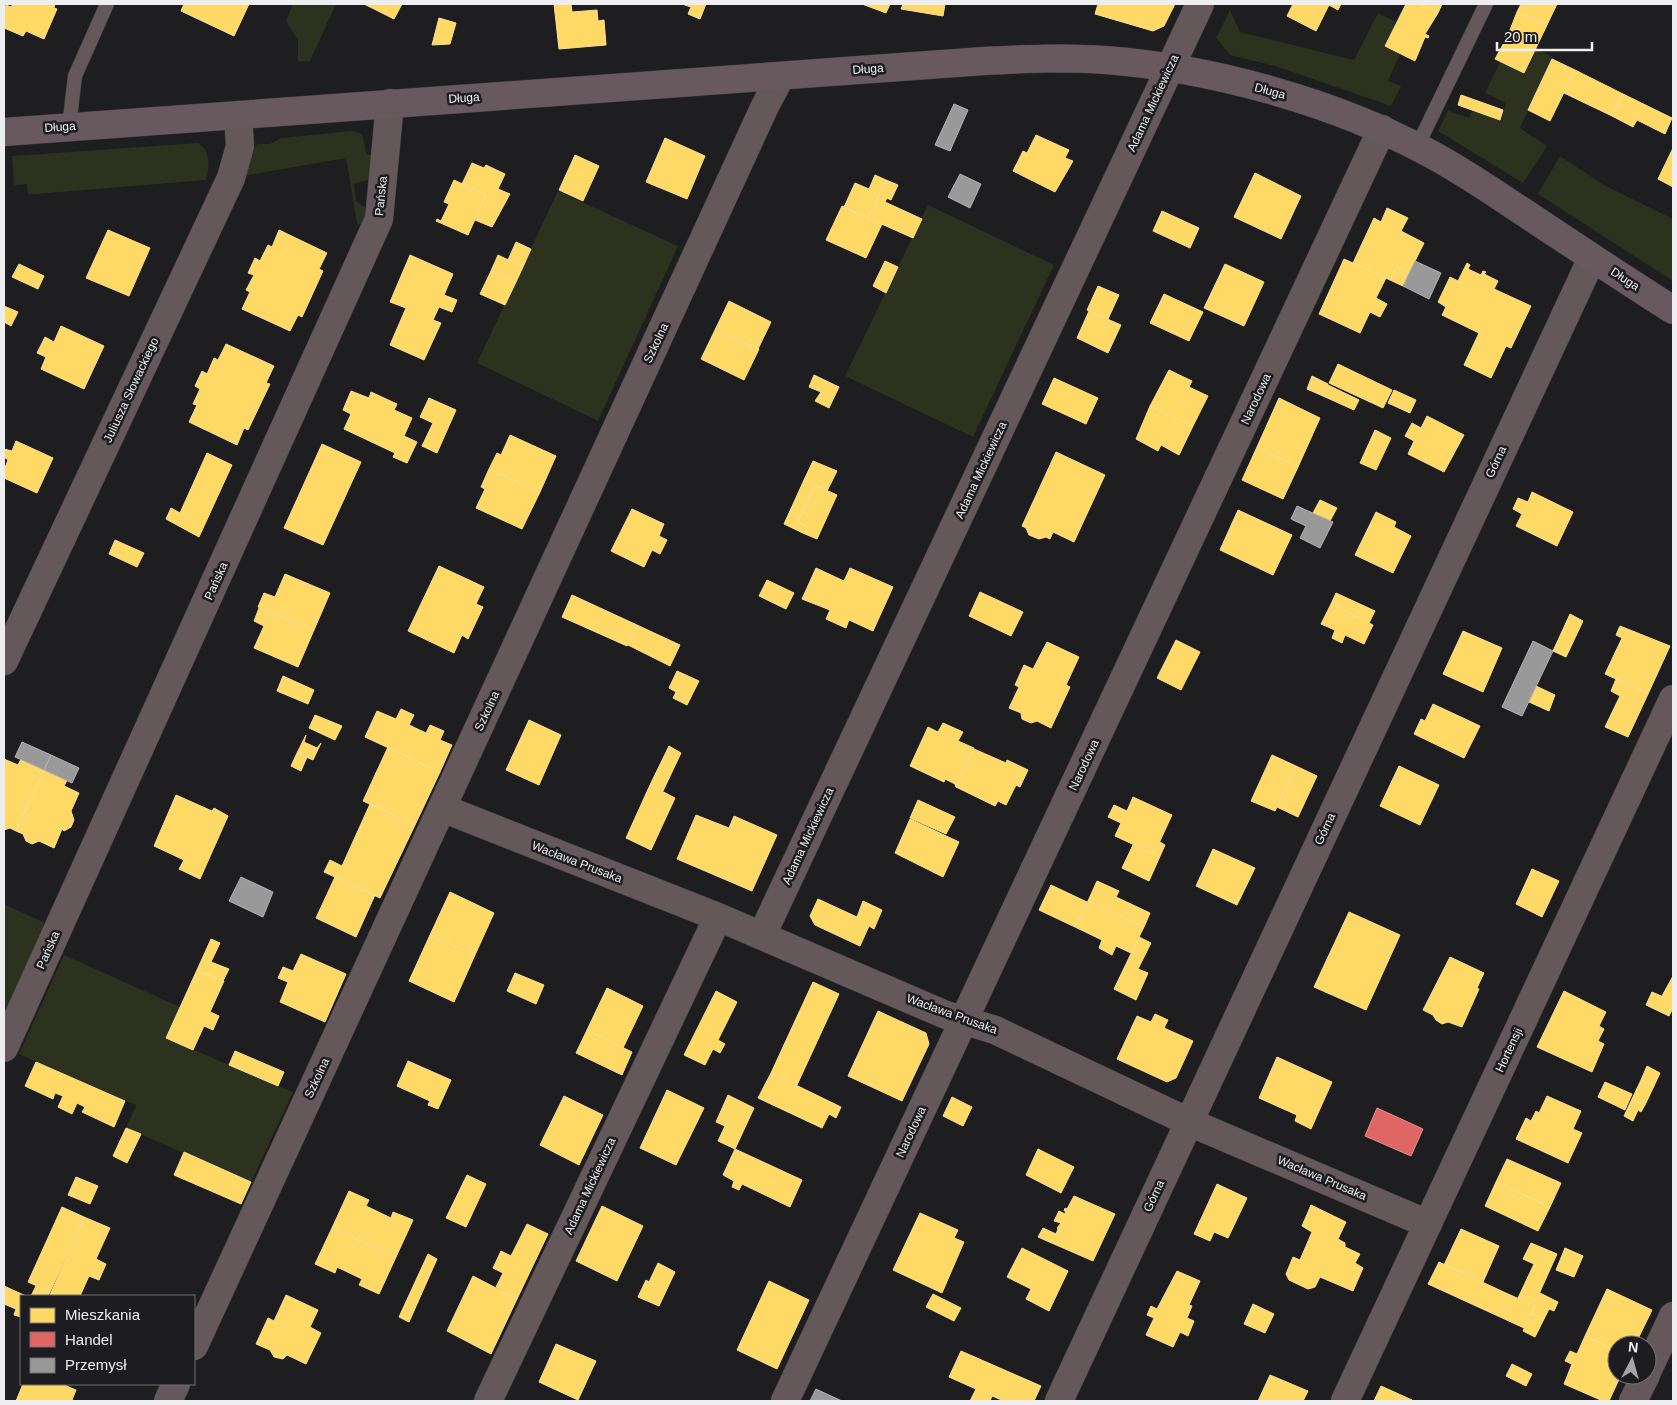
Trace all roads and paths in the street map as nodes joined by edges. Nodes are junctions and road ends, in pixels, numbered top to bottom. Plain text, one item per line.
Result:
1 (107, 4) edge
2 (1200, 4) edge
3 (1486, 4) edge
4 (1169, 67) junction
5 (781, 76) junction
6 (390, 103) junction
7 (238, 115) junction
8 (69, 127) junction
9 (1382, 129) junction
10 (4, 132) edge
11 (1417, 147) junction
12 (1592, 258) junction
13 (1673, 310) edge
14 (4, 661) edge
15 (1673, 699) edge
16 (442, 808) junction
17 (718, 917) junction
18 (762, 935) junction
19 (964, 1020) junction
20 (4, 1048) edge
21 (1189, 1122) junction
22 (1428, 1224) junction
23 (1673, 1316) edge
24 (195, 1344) edge
25 (1657, 1350) edge
26 (176, 1385) edge
27 (1641, 1385) edge
28 (168, 1401) edge
29 (488, 1401) edge
30 (785, 1401) edge
31 (1059, 1401) edge
32 (1345, 1401) edge
33 (1633, 1401) edge

1 - 8 lane
2 - 4 street, Adama Mickiewicza
3 - 11 lane
4 - 5 street, Długa
4 - 9 street, Długa
4 - 18 street, Adama Mickiewicza
5 - 6 street, Długa
5 - 16 street, Szkolna
6 - 7 street, Długa
6 - 20 street, Pańska
7 - 8 street, Długa
7 - 14 street, Juliusza Słowackiego
8 - 10 street, Długa
9 - 11 street, Długa
9 - 19 street, Narodowa
11 - 12 street, Długa
12 - 13 street, Długa
12 - 21 street, Górna
15 - 22 street, Hortensji
16 - 17 street, Wacława Prusaka
16 - 24 street, Szkolna
17 - 18 street, Wacława Prusaka
17 - 29 street, Adama Mickiewicza
18 - 19 street, Wacława Prusaka
19 - 21 street, Wacława Prusaka
19 - 30 street, Narodowa
21 - 22 street, Wacława Prusaka
21 - 31 street, Górna
22 - 32 street, Hortensji
23 - 25 street
26 - 28 street
27 - 33 street

